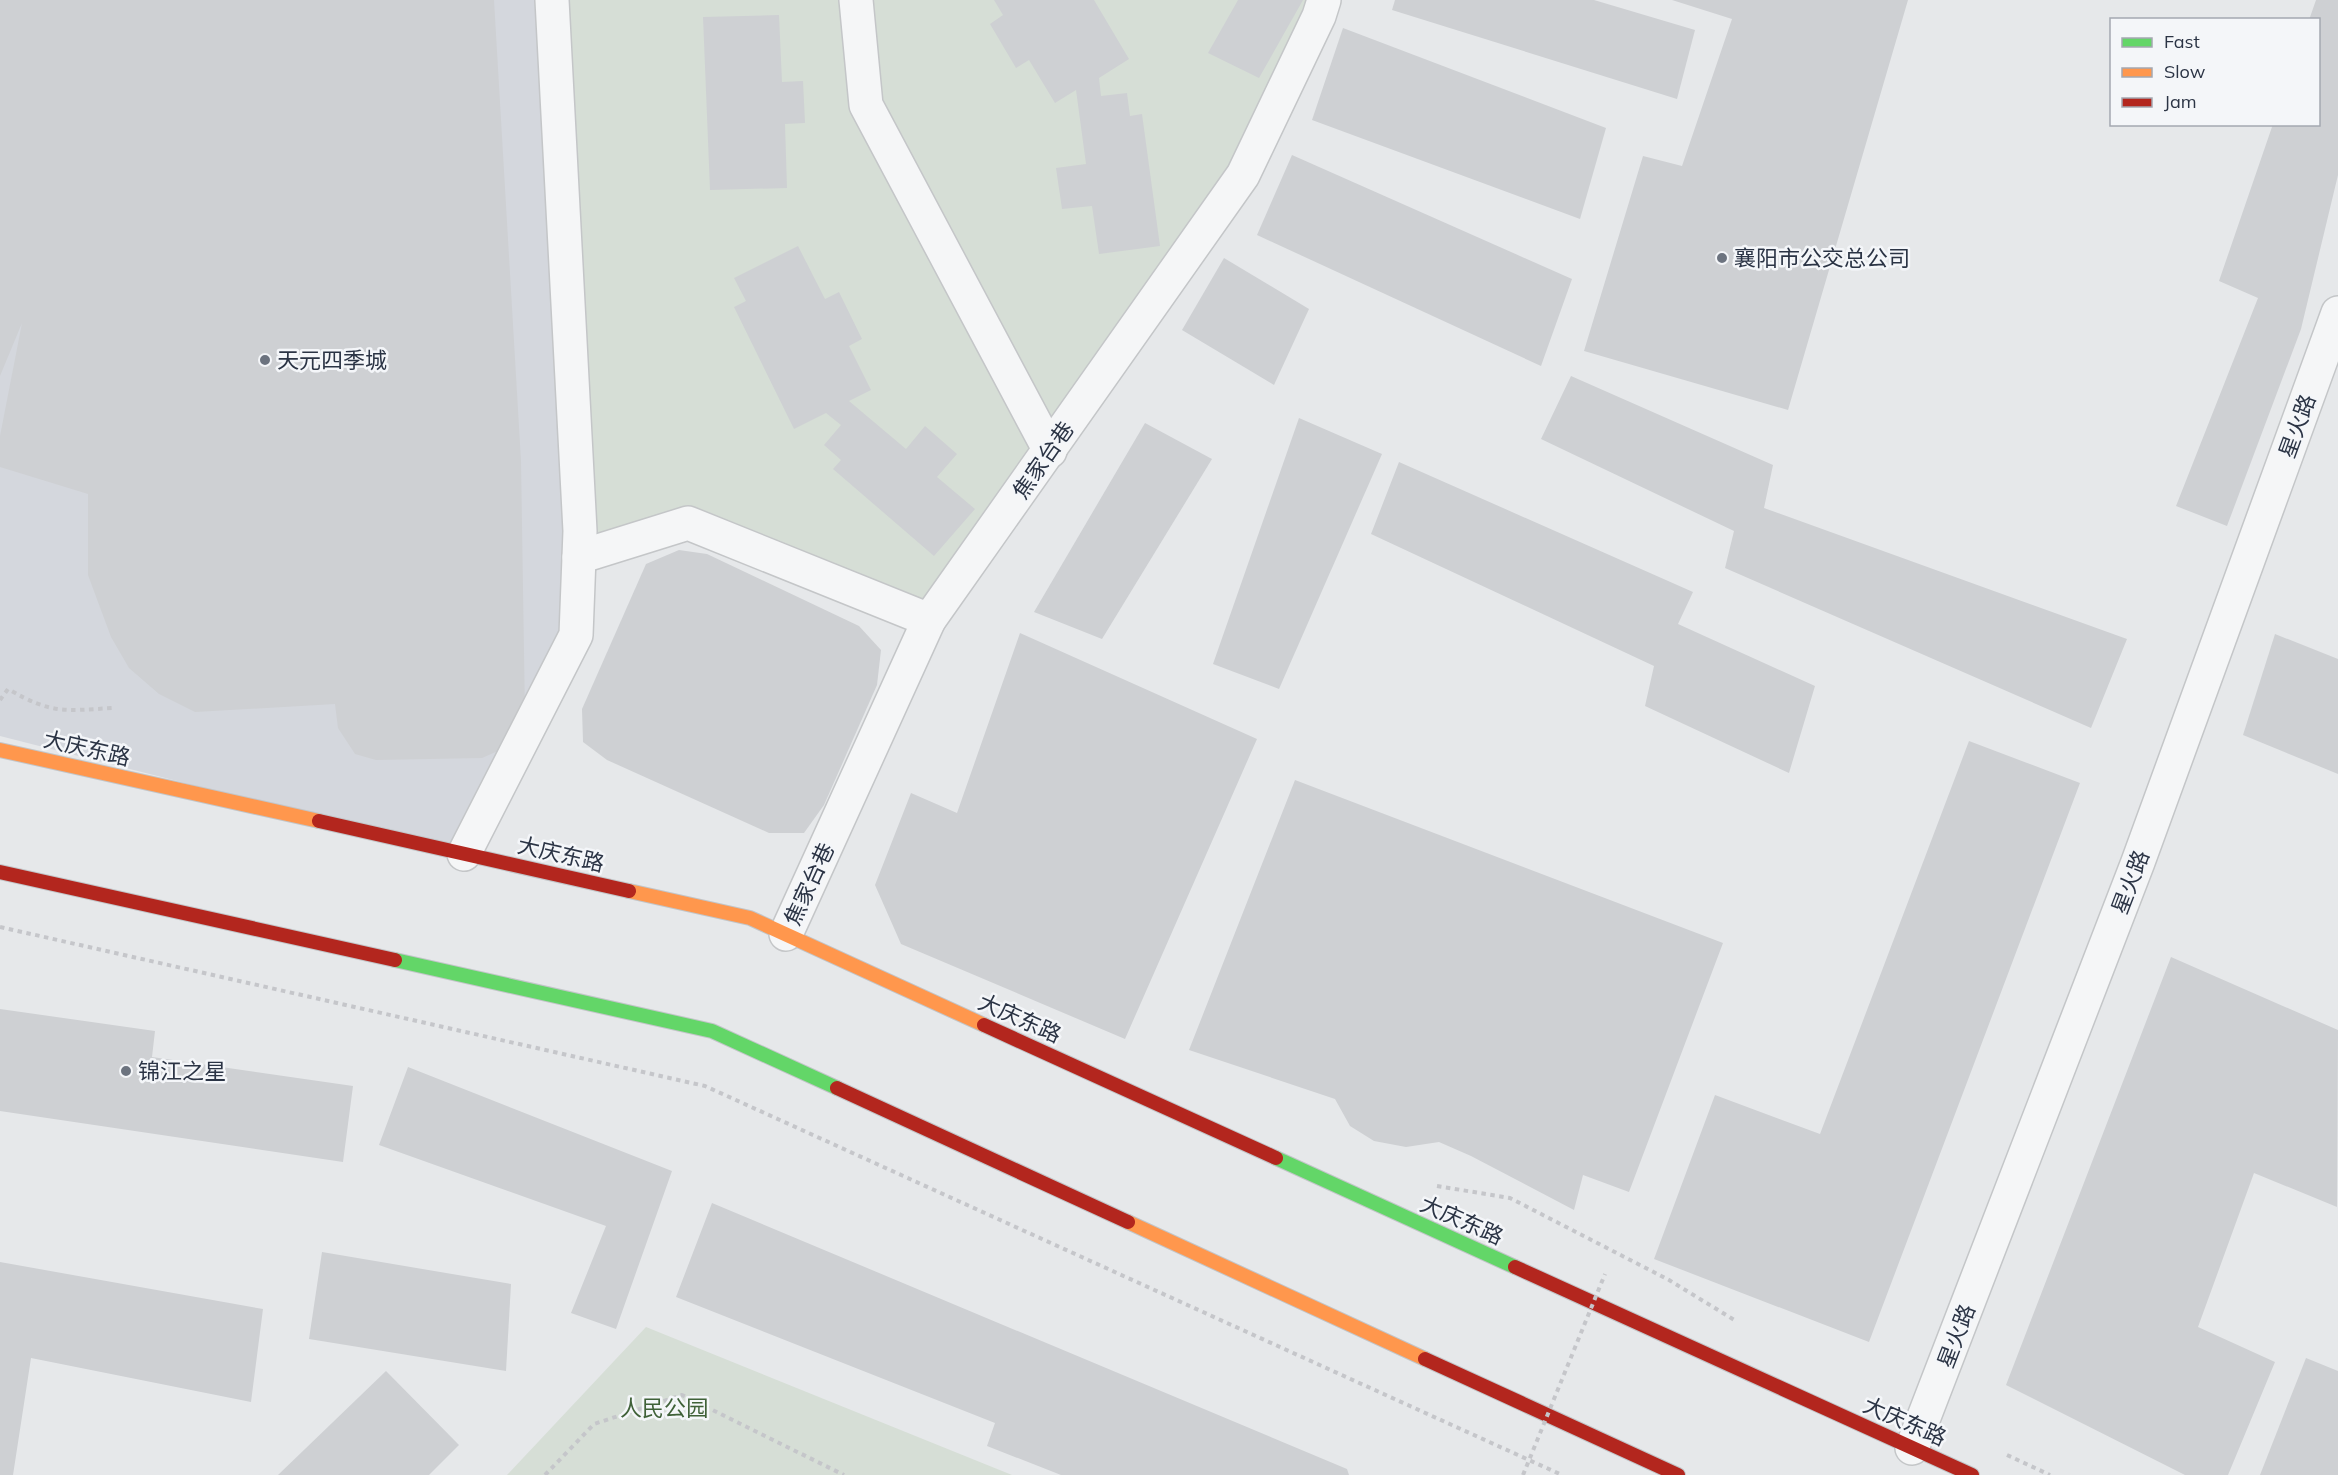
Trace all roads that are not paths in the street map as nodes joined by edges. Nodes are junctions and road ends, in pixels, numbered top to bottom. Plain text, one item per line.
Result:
1 (552, 0) edge
2 (856, 0) edge
3 (1324, 0) edge
4 (2338, 313) edge
5 (1050, 451) junction
6 (579, 557) junction
7 (928, 620) junction
8 (0, 736) edge
9 (0, 750) edge
10 (58, 763) junction
11 (464, 854) junction
12 (0, 872) edge
13 (786, 934) junction
14 (1912, 1448) junction
15 (1678, 1475) edge
16 (1972, 1475) edge

1 - 6 street
2 - 5 street
3 - 5 street, 焦家台巷
4 - 14 street, 星火路
5 - 7 street, 焦家台巷
6 - 7 street
6 - 11 street
7 - 13 street, 焦家台巷
8 - 10 main road
9 - 10 main road, 大庆东路
10 - 11 main road, 大庆东路
11 - 13 main road, 大庆东路
12 - 15 main road
13 - 14 main road, 大庆东路
14 - 16 main road, 大庆东路

